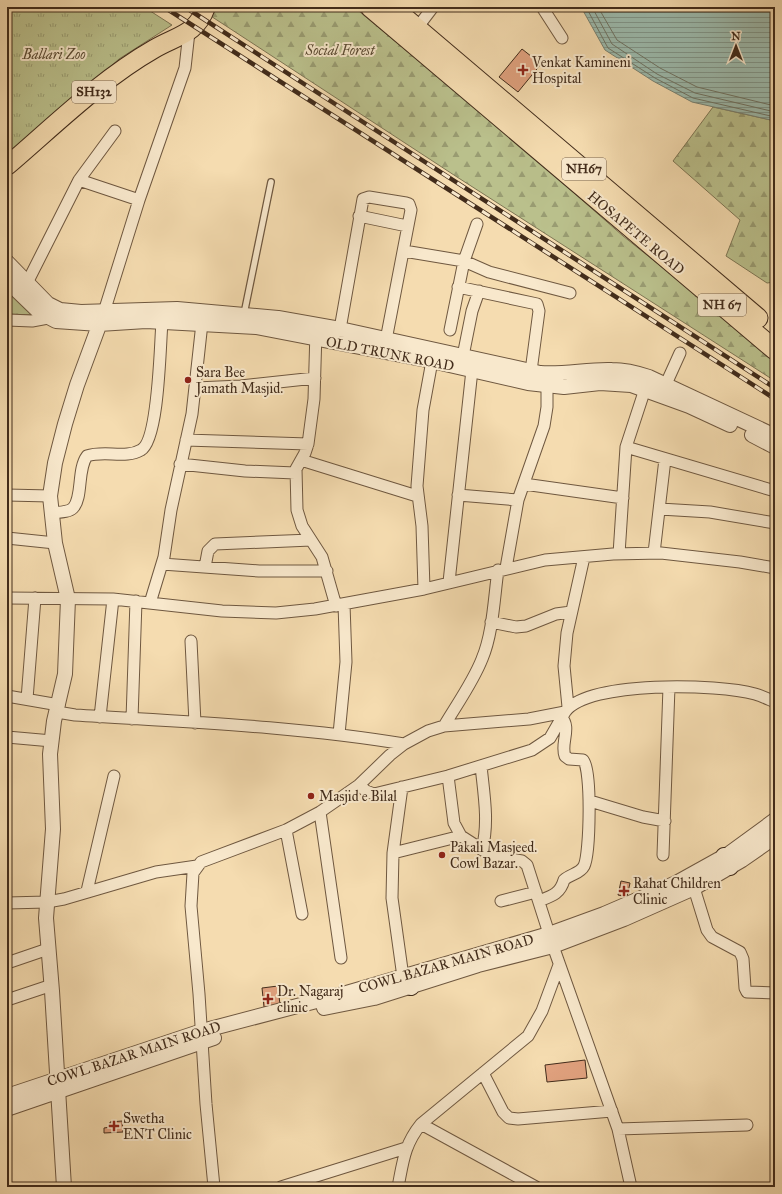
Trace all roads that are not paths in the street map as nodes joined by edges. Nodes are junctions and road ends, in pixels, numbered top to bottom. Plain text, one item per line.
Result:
1 (206, 7) edge
2 (370, 7) edge
3 (392, 7) edge
4 (433, 7) edge
5 (542, 7) edge
6 (418, 28) junction
7 (189, 32) junction
8 (562, 38) dead end
9 (115, 131) dead end
10 (7, 166) edge
11 (79, 180) junction
12 (271, 182) dead end
13 (139, 200) junction
14 (359, 216) junction
15 (477, 224) dead end
16 (408, 226) junction
17 (404, 251) junction
18 (464, 261) junction
19 (670, 261) joint
20 (7, 262) edge
21 (7, 281) edge
22 (27, 284) junction
23 (458, 287) junction
24 (479, 291) junction
25 (570, 293) dead end
26 (244, 314) junction
27 (48, 318) junction
28 (101, 318) junction
29 (7, 320) edge
30 (162, 322) junction
31 (202, 323) junction
32 (316, 325) junction
33 (340, 329) junction
34 (450, 330) dead end
35 (775, 333) edge
36 (316, 339) junction
37 (386, 340) junction
38 (775, 350) edge
39 (680, 354) dead end
40 (463, 356) junction
41 (432, 361) junction
42 (472, 370) junction
43 (531, 371) junction
44 (315, 378) junction
45 (547, 380) junction
46 (647, 383) junction
47 (666, 384) junction
48 (196, 388) junction
49 (775, 436) edge
50 (186, 440) junction
51 (308, 444) junction
52 (626, 447) junction
53 (775, 447) edge
54 (665, 459) junction
55 (301, 460) junction
56 (180, 464) junction
57 (295, 473) junction
58 (524, 484) junction
59 (775, 491) edge
60 (7, 495) edge
61 (458, 495) junction
62 (50, 496) junction
63 (416, 496) junction
64 (623, 498) junction
65 (518, 500) junction
66 (660, 509) junction
67 (51, 513) junction
68 (775, 523) edge
69 (7, 538) edge
70 (311, 540) junction
71 (55, 543) junction
72 (654, 553) junction
73 (620, 554) junction
74 (584, 556) junction
75 (162, 564) junction
76 (205, 567) junction
77 (775, 568) edge
78 (502, 569) junction
79 (327, 571) junction
80 (449, 582) junction
81 (424, 589) junction
82 (7, 598) edge
83 (35, 598) junction
84 (68, 598) junction
85 (113, 599) junction
86 (136, 601) junction
87 (150, 603) junction
88 (340, 605) junction
89 (571, 612) junction
90 (491, 622) junction
91 (191, 641) dead end
92 (669, 688) junction
93 (7, 696) edge
94 (27, 699) junction
95 (775, 702) edge
96 (58, 708) junction
97 (564, 712) junction
98 (100, 717) junction
99 (132, 719) junction
100 (196, 723) junction
101 (444, 726) junction
102 (339, 734) junction
103 (7, 737) edge
104 (52, 741) junction
105 (404, 744) junction
106 (481, 766) junction
107 (114, 776) dead end
108 (448, 776) junction
109 (359, 785) junction
110 (402, 787) junction
111 (590, 801) junction
112 (320, 812) junction
113 (775, 820) edge
114 (665, 821) junction
115 (286, 830) junction
116 (461, 836) junction
117 (775, 837) edge
118 (482, 850) junction
119 (393, 853) junction
120 (663, 855) dead end
121 (727, 861) junction
122 (197, 866) junction
123 (694, 888) junction
124 (88, 891) junction
125 (537, 896) junction
126 (47, 902) junction
127 (501, 902) dead end
128 (7, 903) edge
129 (302, 914) dead end
130 (551, 940) junction
131 (48, 949) junction
132 (341, 958) dead end
133 (7, 963) edge
134 (559, 965) junction
135 (407, 980) junction
136 (52, 985) junction
137 (775, 993) edge
138 (7, 1000) edge
139 (202, 1037) junction
140 (483, 1073) junction
141 (57, 1085) junction
142 (7, 1096) edge
143 (7, 1109) edge
144 (612, 1111) junction
145 (421, 1124) junction
146 (747, 1125) dead end
147 (618, 1129) junction
148 (406, 1148) junction
149 (64, 1187) edge
150 (214, 1187) edge
151 (282, 1187) edge
152 (398, 1187) edge
153 (536, 1187) edge
154 (631, 1187) edge

1 - 7 main road, SH132
2 - 19 highway, HOSAPETE ROAD / NH67
3 - 6 highway, HOSAPETE ROAD / NH67
4 - 6 street
5 - 8 street
6 - 35 highway, HOSAPETE ROAD / NH67
7 - 10 main road, SH132
7 - 13 street
9 - 11 street
11 - 13 street
11 - 22 street
12 - 26 lane
13 - 28 street
14 - 16 street
14 - 16 street
14 - 33 street
15 - 18 street
16 - 17 street
17 - 18 street
17 - 37 street
18 - 23 street
18 - 25 street
19 - 38 highway, HOSAPETE ROAD / NH 67
20 - 22 street
21 - 27 street, OLD TRUNK ROAD
22 - 28 street
23 - 24 street
23 - 34 street
24 - 40 street
24 - 43 street
26 - 28 street
26 - 32 street
27 - 28 street, OLD TRUNK ROAD
27 - 29 street
28 - 30 street, OLD TRUNK ROAD
28 - 62 street
30 - 31 street, OLD TRUNK ROAD
30 - 67 street
31 - 36 street, OLD TRUNK ROAD
31 - 48 street
32 - 33 street
32 - 36 street
33 - 37 street
36 - 41 street, OLD TRUNK ROAD
36 - 44 street
37 - 40 street
39 - 47 street
40 - 43 street
41 - 42 street, OLD TRUNK ROAD
41 - 63 street
42 - 45 street, OLD TRUNK ROAD
42 - 61 street
43 - 45 street
44 - 48 street
44 - 51 street
45 - 46 street, OLD TRUNK ROAD
45 - 46 street, OLD TRUNK ROAD
45 - 58 street
46 - 47 street, OLD TRUNK ROAD
46 - 52 street
46 - 53 street, OLD TRUNK ROAD
47 - 49 street, OLD TRUNK ROAD
48 - 50 street
50 - 51 street
50 - 56 street
51 - 55 street
52 - 54 street
52 - 64 street
54 - 59 street
54 - 66 street
55 - 57 street
55 - 63 street
56 - 57 street
56 - 75 street
57 - 70 street
58 - 64 street
58 - 65 street
60 - 62 street
61 - 65 street
61 - 80 street
62 - 67 street
63 - 81 street
64 - 73 street
65 - 78 street
66 - 68 street
66 - 72 street
67 - 71 street
69 - 71 street
70 - 76 street
70 - 79 street
71 - 84 street
72 - 73 street
72 - 77 street
73 - 74 street
74 - 78 street
74 - 89 street
75 - 76 street
75 - 87 street
76 - 79 street
78 - 80 street
78 - 90 street
79 - 88 street
80 - 81 street
81 - 88 street
82 - 83 street
83 - 84 street
83 - 94 street
84 - 85 street
84 - 96 street
85 - 86 street
85 - 98 street
86 - 87 street
86 - 99 street
87 - 88 street
88 - 102 street
89 - 90 street
89 - 97 street
90 - 101 street
91 - 100 street
92 - 95 street
92 - 97 street
92 - 114 street
93 - 94 street
94 - 96 street
96 - 98 street
96 - 104 street
97 - 101 street
97 - 106 street
97 - 111 street
98 - 99 street
99 - 100 street
100 - 102 street
101 - 105 street
102 - 105 street
103 - 104 street
104 - 126 street
105 - 109 street
106 - 108 street
106 - 118 street
107 - 124 street
108 - 110 street
108 - 116 street
109 - 110 street
109 - 112 street
110 - 119 street
111 - 114 street
111 - 125 street
112 - 115 street
112 - 132 street
113 - 121 street, COWL BAZAR MAIN ROAD
114 - 120 street
115 - 122 street
115 - 129 street
116 - 118 street
116 - 119 street
117 - 121 street
118 - 125 street
119 - 135 street
121 - 123 street
121 - 130 street, COWL BAZAR MAIN ROAD
122 - 124 street
122 - 139 street
123 - 130 street
123 - 137 street
124 - 126 street
125 - 127 street
125 - 130 street
126 - 128 street
126 - 131 street
130 - 134 street
130 - 135 street, COWL BAZAR MAIN ROAD
131 - 133 street
131 - 136 street
134 - 140 street
134 - 144 street
135 - 139 street, COWL BAZAR MAIN ROAD
136 - 138 street
136 - 141 street
139 - 141 street, COWL BAZAR MAIN ROAD
139 - 150 street
140 - 144 street
140 - 145 street
141 - 142 street, COWL BAZAR MAIN ROAD
141 - 143 street
141 - 149 street
144 - 147 street
145 - 148 street
145 - 153 street
146 - 147 street
147 - 154 street
148 - 151 street
148 - 152 street

